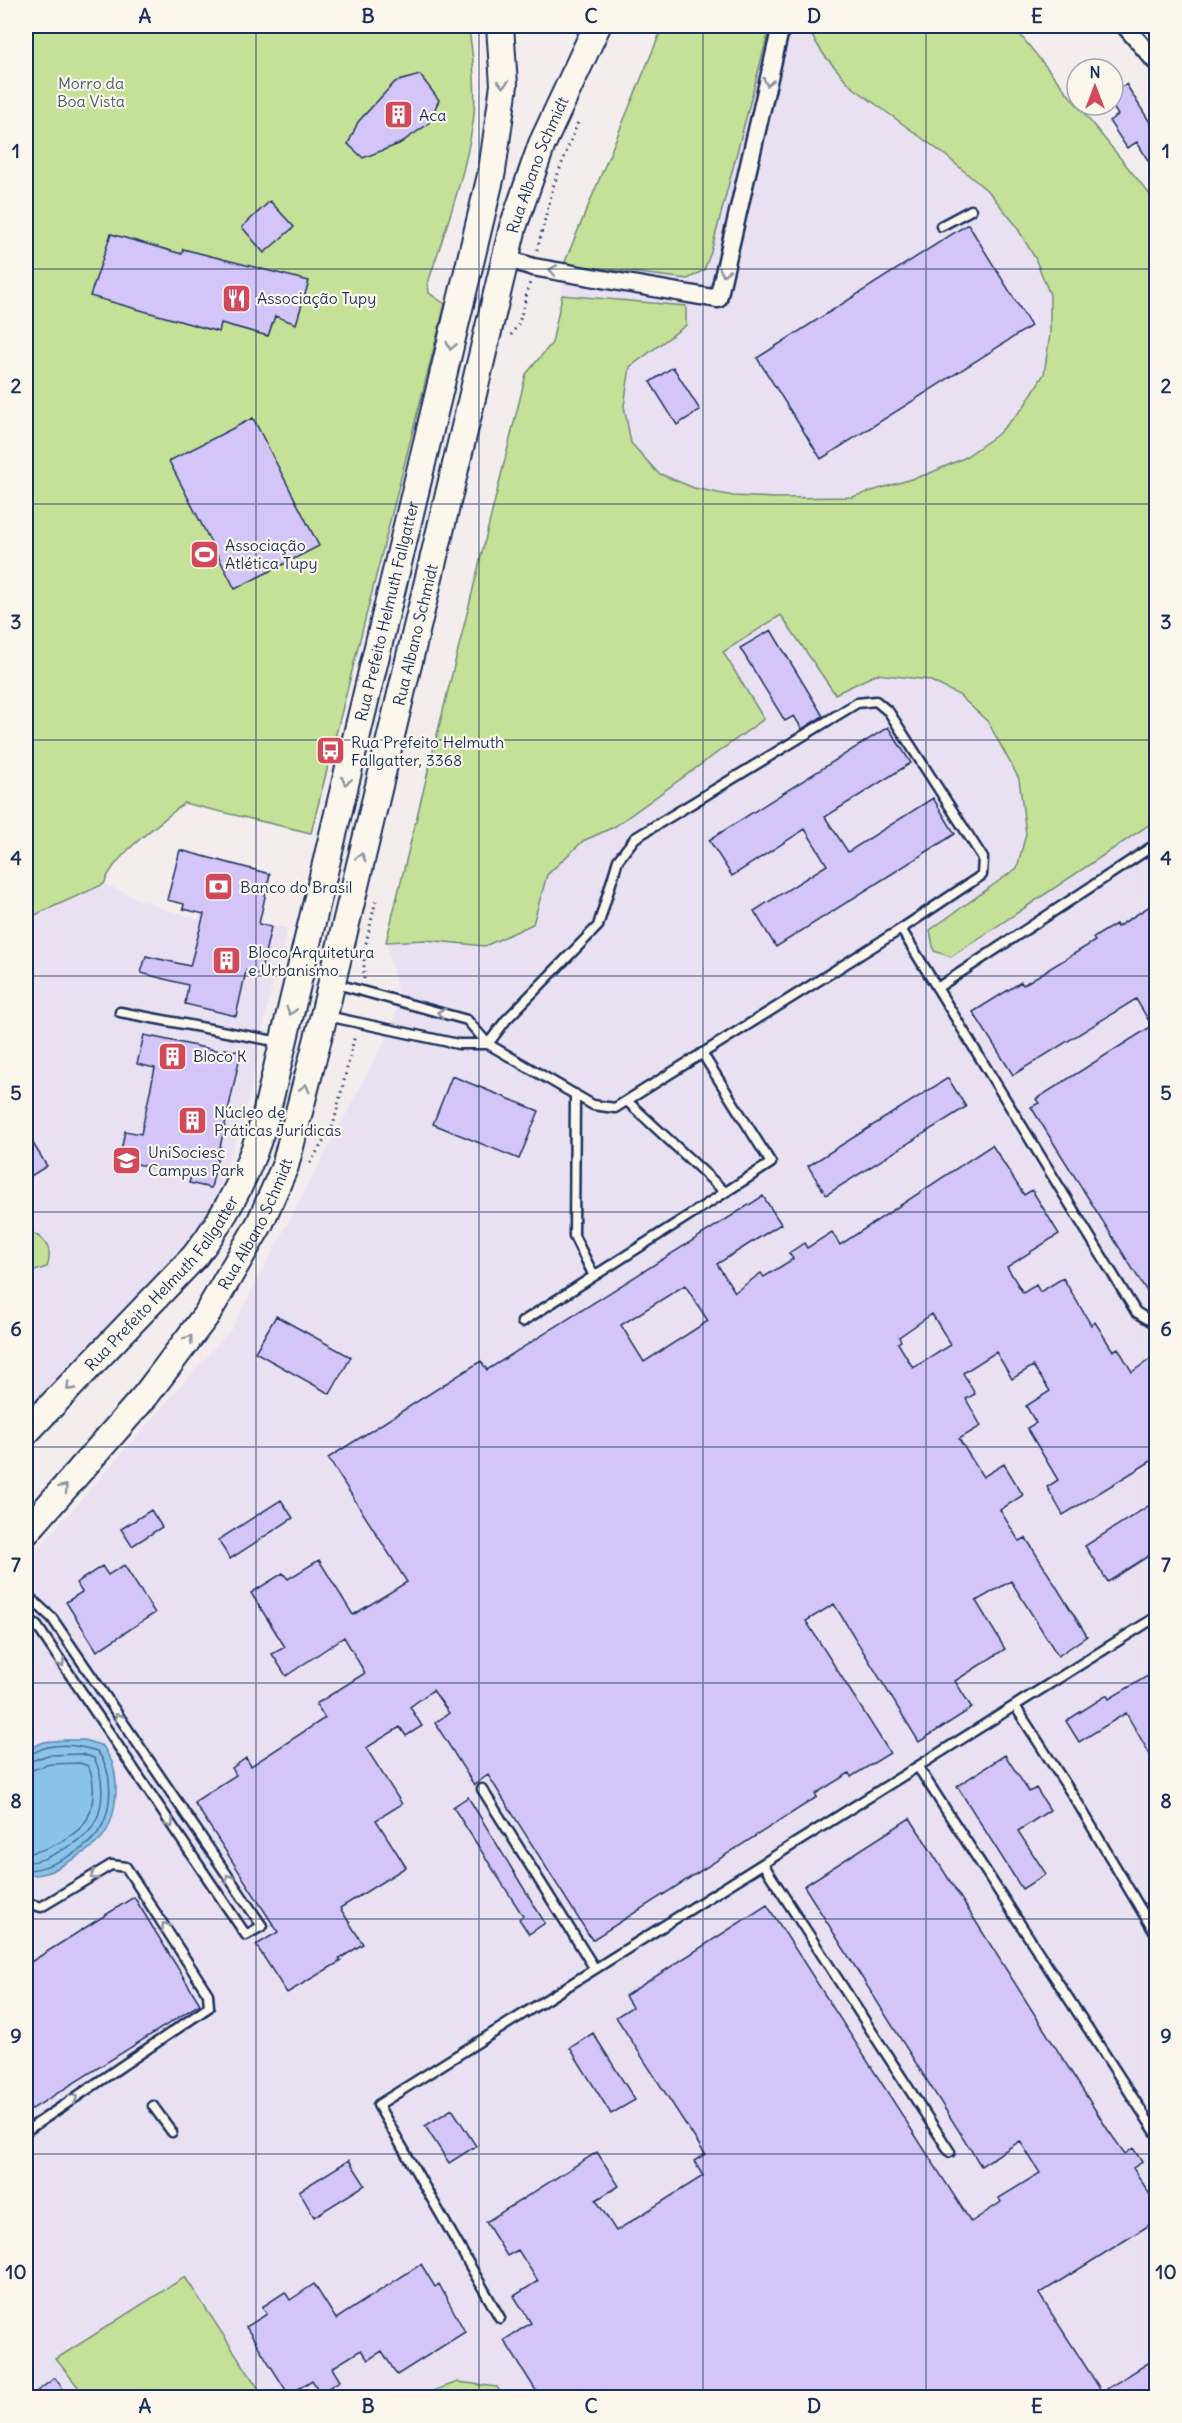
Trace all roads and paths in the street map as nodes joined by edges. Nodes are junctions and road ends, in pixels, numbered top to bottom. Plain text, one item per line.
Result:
1 (500, 26) edge
2 (597, 26) edge
3 (781, 26) edge
4 (1125, 26) edge
5 (1156, 62) edge
6 (970, 210) dead end
7 (941, 226) dead end
8 (505, 258) junction
9 (1156, 844) edge
10 (901, 929) junction
11 (331, 983) junction
12 (937, 988) junction
13 (120, 1012) dead end
14 (324, 1015) junction
15 (283, 1042) junction
16 (488, 1044) junction
17 (702, 1053) junction
18 (575, 1094) junction
19 (627, 1101) junction
20 (725, 1192) junction
21 (594, 1276) junction
22 (522, 1322) dead end
23 (1156, 1327) edge
24 (26, 1432) edge
25 (26, 1532) edge
26 (26, 1594) edge
27 (26, 1617) edge
28 (1156, 1617) edge
29 (1014, 1706) junction
30 (918, 1767) junction
31 (482, 1789) dead end
32 (763, 1864) junction
33 (26, 1903) edge
34 (1156, 1935) edge
35 (595, 1969) junction
36 (153, 2106) dead end
37 (26, 2131) edge
38 (172, 2132) dead end
39 (1156, 2133) edge
40 (950, 2152) dead end
41 (500, 2318) dead end

1 -> 15 main road, Rua Prefeito Helmuth Fallgatter
2 - 8 main road, Rua Albano Schmidt
3 -> 8 street
4 - 5 street
6 - 7 lane
11 -> 8 main road, Rua Albano Schmidt
9 - 12 lane
10 - 12 lane
10 - 16 lane
10 - 17 lane
11 - 14 main road, Rua Albano Schmidt
16 -> 11 lane
12 - 23 lane
13 - 15 lane
14 - 16 lane
25 -> 14 main road, Rua Albano Schmidt
15 -> 24 main road, Rua Prefeito Helmuth Fallgatter
16 - 18 lane
17 - 19 lane
17 - 20 lane
18 - 19 lane
18 - 21 lane
19 - 20 lane
20 - 21 lane
21 - 22 lane
27 -> 26 lane
28 - 29 lane
29 - 30 lane
29 - 34 lane
30 - 32 lane
30 - 39 lane
31 - 35 lane
32 - 35 lane
32 - 40 lane
37 -> 33 lane
35 - 41 lane
36 - 38 lane

